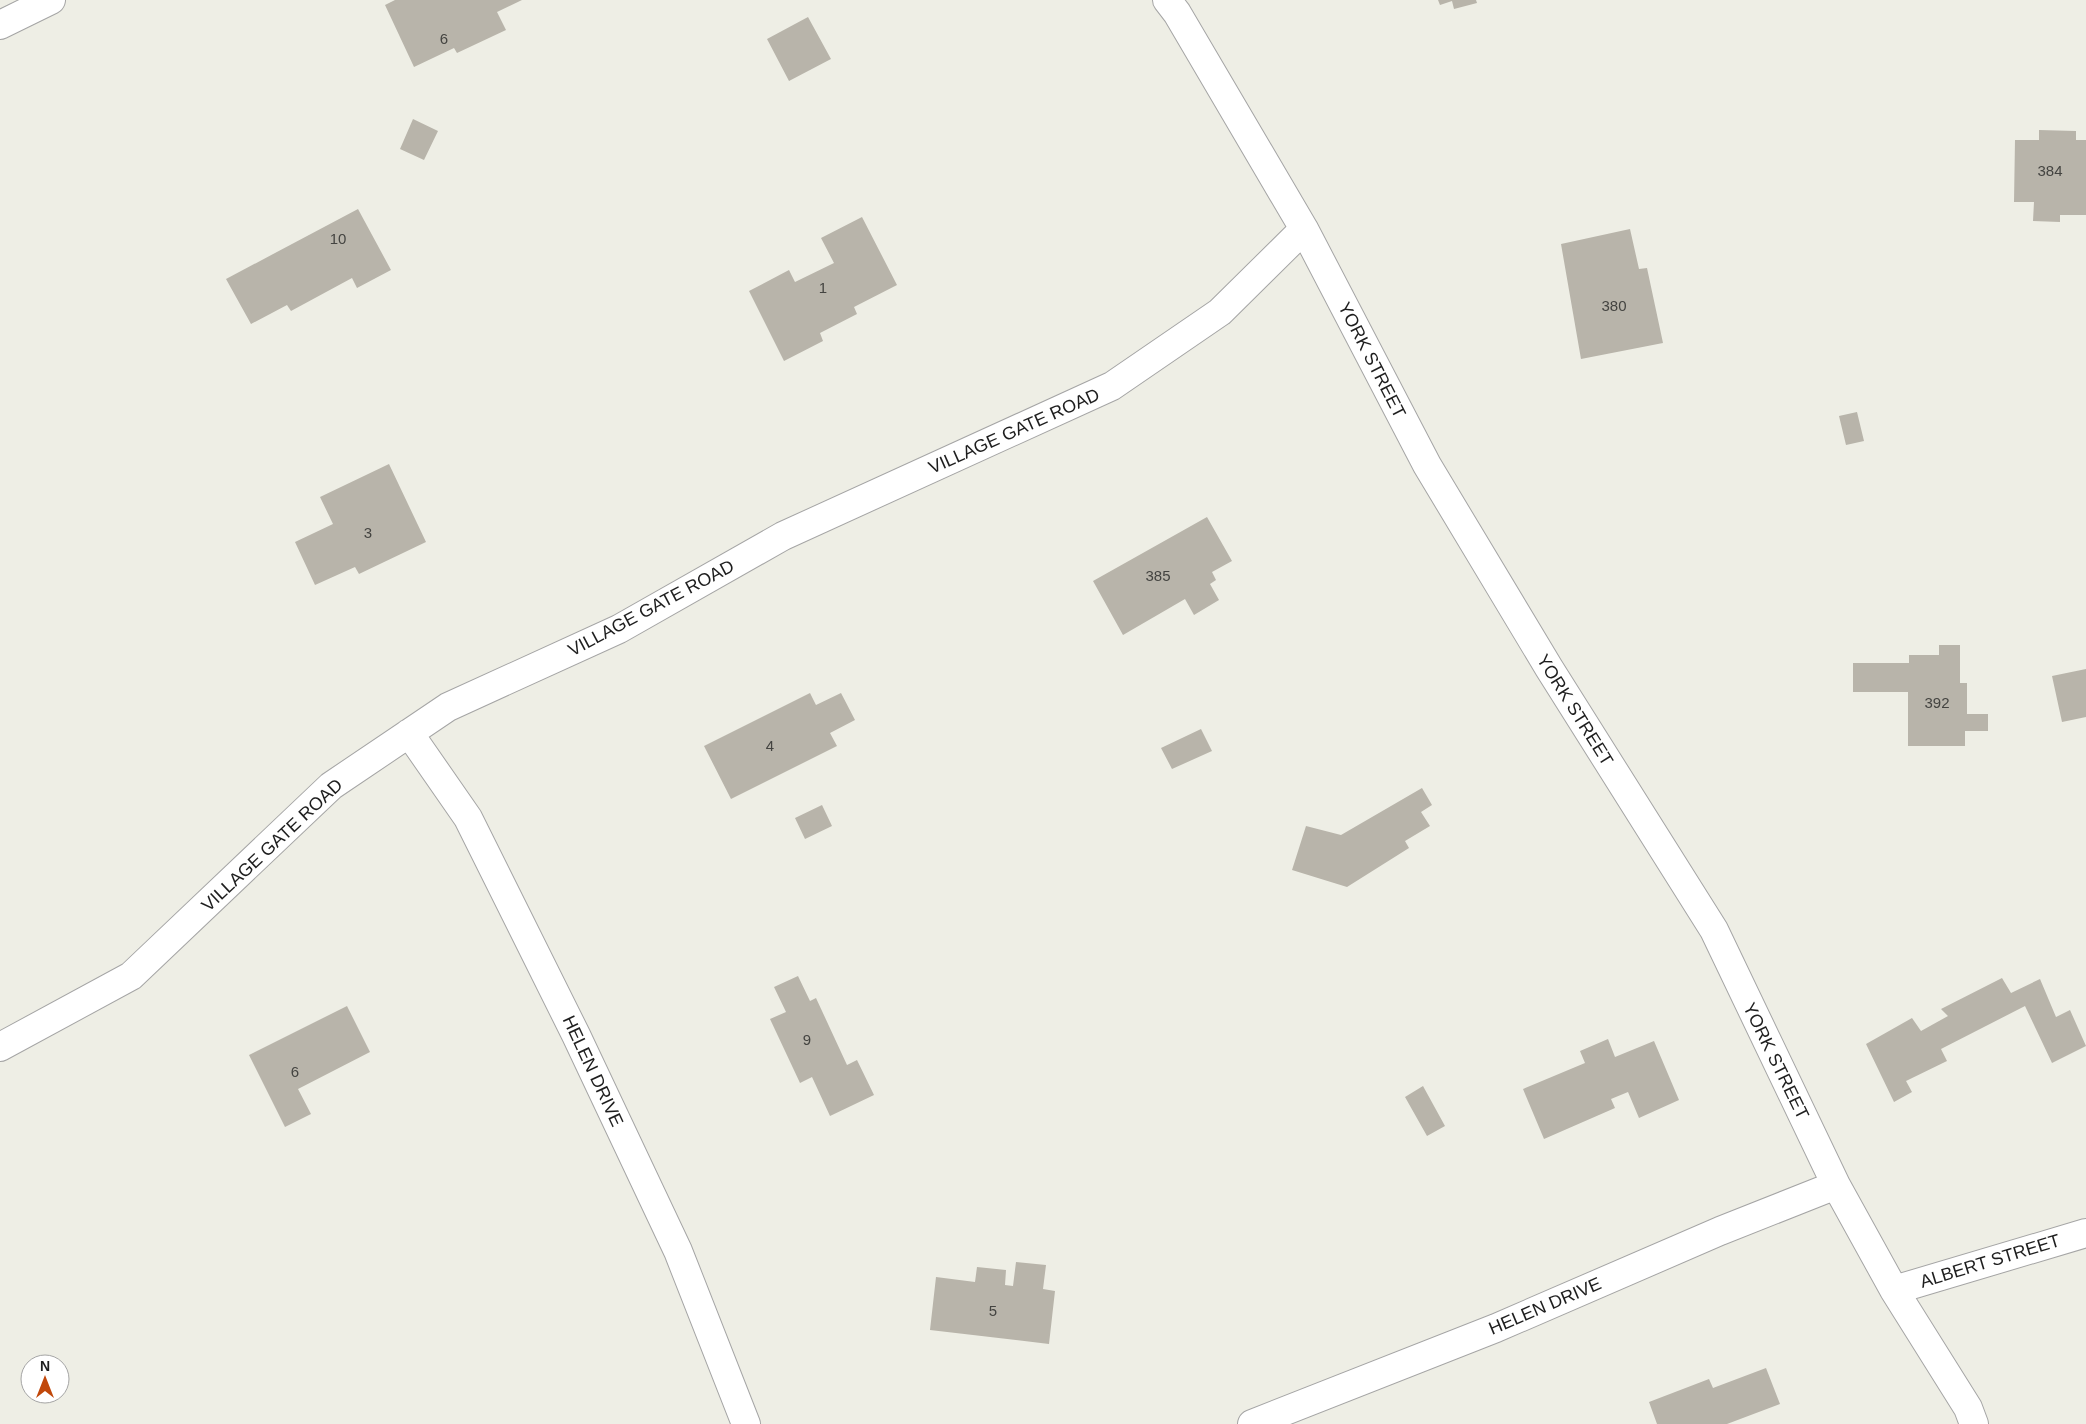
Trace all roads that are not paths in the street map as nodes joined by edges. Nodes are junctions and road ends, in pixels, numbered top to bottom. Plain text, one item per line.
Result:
1 (51, 0) edge
2 (1167, 0) edge
3 (0, 24) edge
4 (1304, 229) junction
5 (409, 733) junction
6 (0, 1047) edge
7 (1836, 1185) junction
8 (2086, 1233) edge
9 (1894, 1290) junction
10 (746, 1424) edge
11 (1252, 1424) edge
12 (1974, 1424) edge

1 - 3 street
2 - 4 street, YORK STREET
4 - 5 street, VILLAGE GATE ROAD
4 - 7 street, YORK STREET
5 - 6 street, VILLAGE GATE ROAD
5 - 10 street, HELEN DRIVE
7 - 9 street, YORK STREET
7 - 11 street, HELEN DRIVE
8 - 9 street, ALBERT STREET
9 - 12 street, YORK STREET

